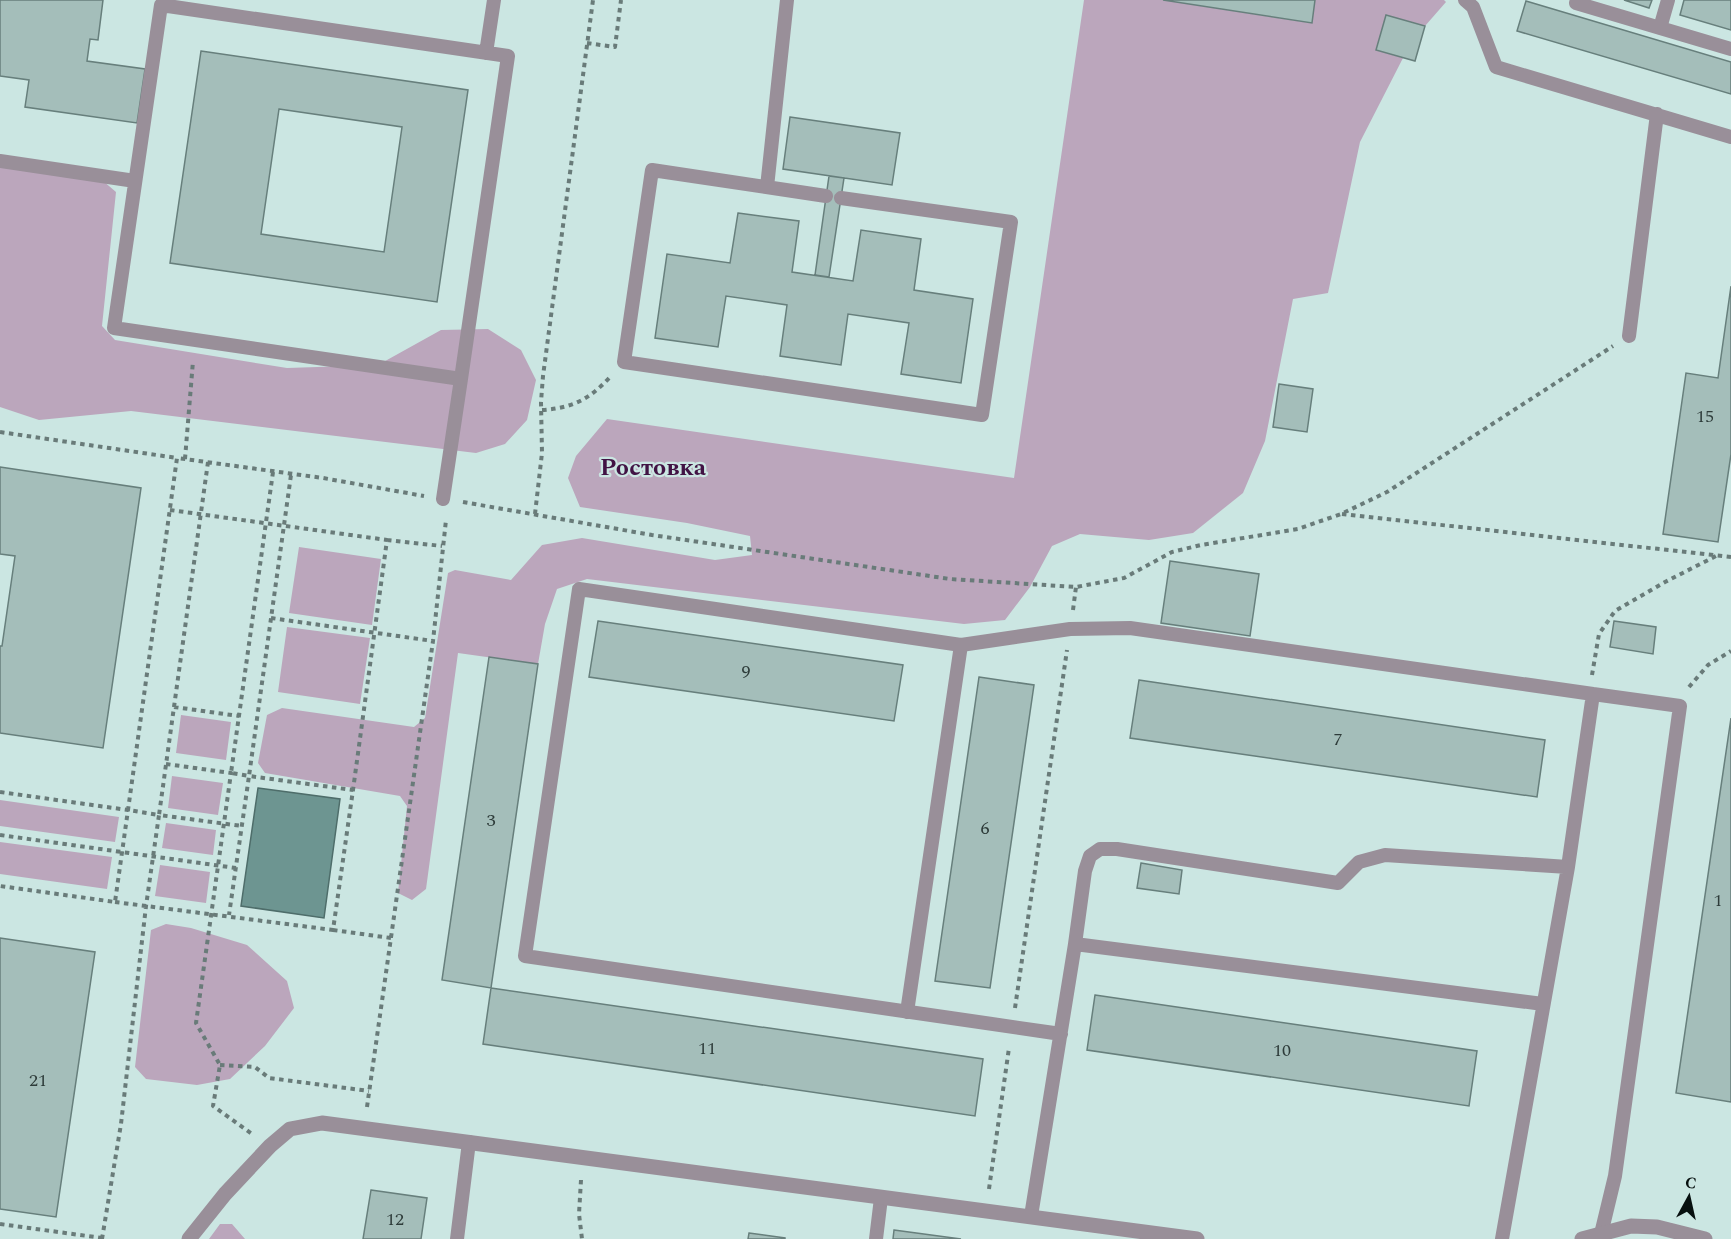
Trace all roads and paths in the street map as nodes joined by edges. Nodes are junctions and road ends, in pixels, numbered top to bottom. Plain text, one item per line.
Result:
1 (494, 0) edge
2 (593, 0) edge
3 (621, 0) edge
4 (787, 0) edge
5 (1465, 0) edge
6 (1577, 0) edge
7 (1668, 0) edge
8 (161, 3) edge
9 (1660, 28) junction
10 (588, 43) junction
11 (1731, 49) edge
12 (486, 53) junction
13 (1657, 114) junction
14 (1731, 137) edge
15 (0, 161) edge
16 (135, 181) junction
17 (767, 187) junction
18 (826, 196) dead end
19 (841, 198) dead end
20 (1629, 336) joint
21 (195, 340) junction
22 (624, 362) junction
23 (461, 379) junction
24 (542, 410) junction
25 (0, 432) edge
26 (177, 458) junction
27 (185, 459) junction
28 (208, 462) junction
29 (273, 472) junction
30 (291, 475) junction
31 (446, 500) junction
32 (170, 510) junction
33 (201, 514) junction
34 (535, 514) junction
35 (1341, 514) junction
36 (266, 523) junction
37 (284, 525) junction
38 (387, 540) junction
39 (442, 546) junction
40 (1717, 556) junction
41 (1731, 557) edge
42 (1076, 587) junction
43 (270, 618) junction
44 (1070, 629) junction
45 (374, 633) junction
46 (433, 641) junction
47 (961, 645) junction
48 (1731, 651) edge
49 (1591, 694) junction
50 (1680, 706) junction
51 (174, 707) junction
52 (239, 716) junction
53 (166, 764) junction
54 (231, 773) junction
55 (249, 776) junction
56 (353, 790) junction
57 (0, 792) edge
58 (128, 810) junction
59 (159, 814) junction
60 (224, 823) junction
61 (242, 826) junction
62 (0, 835) edge
63 (122, 852) junction
64 (153, 857) junction
65 (218, 866) junction
66 (1568, 867) junction
67 (236, 868) junction
68 (0, 886) edge
69 (115, 902) junction
70 (146, 906) junction
71 (211, 915) junction
72 (229, 915) junction
73 (333, 930) junction
74 (391, 938) junction
75 (1075, 944) junction
76 (1544, 1004) junction
77 (907, 1012) junction
78 (1012, 1027) junction
79 (1061, 1034) junction
80 (220, 1065) junction
81 (369, 1091) junction
82 (364, 1129) junction
83 (469, 1142) junction
84 (270, 1146) junction
85 (584, 1157) junction
86 (881, 1198) junction
87 (986, 1210) junction
88 (1031, 1216) junction
89 (0, 1224) edge
90 (1601, 1234) junction
91 (102, 1239) edge
92 (189, 1239) edge
93 (457, 1239) edge
94 (582, 1239) edge
95 (876, 1239) edge
96 (1197, 1239) edge
97 (1502, 1239) edge
98 (1582, 1239) edge
99 (1705, 1239) edge

1 - 12 lane
2 - 10 path
3 - 10 path
4 - 17 lane
5 - 13 lane
6 - 9 lane
7 - 9 lane
8 - 12 lane
8 - 16 lane
9 - 11 lane
10 - 24 path
12 - 23 lane
13 - 14 lane
13 - 20 lane
15 - 16 lane
16 - 21 lane
17 - 18 lane
17 - 22 lane
19 - 22 lane
20 - 35 path
21 - 23 lane
21 - 27 path
22 - 24 path
23 - 31 lane
24 - 34 path
25 - 26 path
26 - 27 path
26 - 32 path
27 - 28 path
28 - 29 path
28 - 33 path
29 - 30 path
29 - 36 path
30 - 31 path
30 - 37 path
31 - 34 path
31 - 39 path
32 - 33 path
32 - 58 path
33 - 36 path
33 - 51 path
34 - 42 path
35 - 40 path
35 - 42 path
36 - 37 path
36 - 52 path
37 - 38 path
37 - 43 path
38 - 39 path
38 - 45 path
39 - 46 path
40 - 41 path
40 - 49 path
42 - 44 path
43 - 45 path
43 - 55 path
44 - 47 lane
44 - 49 lane
44 - 78 path
45 - 46 path
45 - 56 path
46 - 74 path
47 - 77 lane
47 - 77 lane
48 - 50 path
49 - 50 lane
49 - 66 lane
50 - 90 lane
51 - 52 path
51 - 53 path
52 - 54 path
53 - 54 path
53 - 59 path
54 - 55 path
54 - 60 path
55 - 56 path
55 - 61 path
56 - 73 path
57 - 58 path
58 - 59 path
58 - 63 path
59 - 60 path
59 - 64 path
60 - 61 path
60 - 65 path
61 - 67 path
62 - 63 path
63 - 64 path
63 - 69 path
64 - 65 path
64 - 70 path
65 - 67 path
65 - 71 path
66 - 75 lane
66 - 76 lane
67 - 72 path
68 - 69 path
69 - 70 path
70 - 71 path
70 - 91 path
71 - 72 path
71 - 80 path
72 - 73 path
73 - 74 path
74 - 81 path
75 - 76 lane
75 - 79 lane
76 - 97 lane
77 - 78 lane
78 - 79 lane
78 - 87 path
79 - 88 lane
80 - 81 path
80 - 84 path
81 - 82 path
82 - 83 street
82 - 84 street
83 - 85 street
83 - 93 lane
84 - 92 street
85 - 86 street
85 - 94 path
86 - 87 street
86 - 95 lane
87 - 88 street
88 - 96 street
89 - 91 path
90 - 98 street
90 - 99 street

